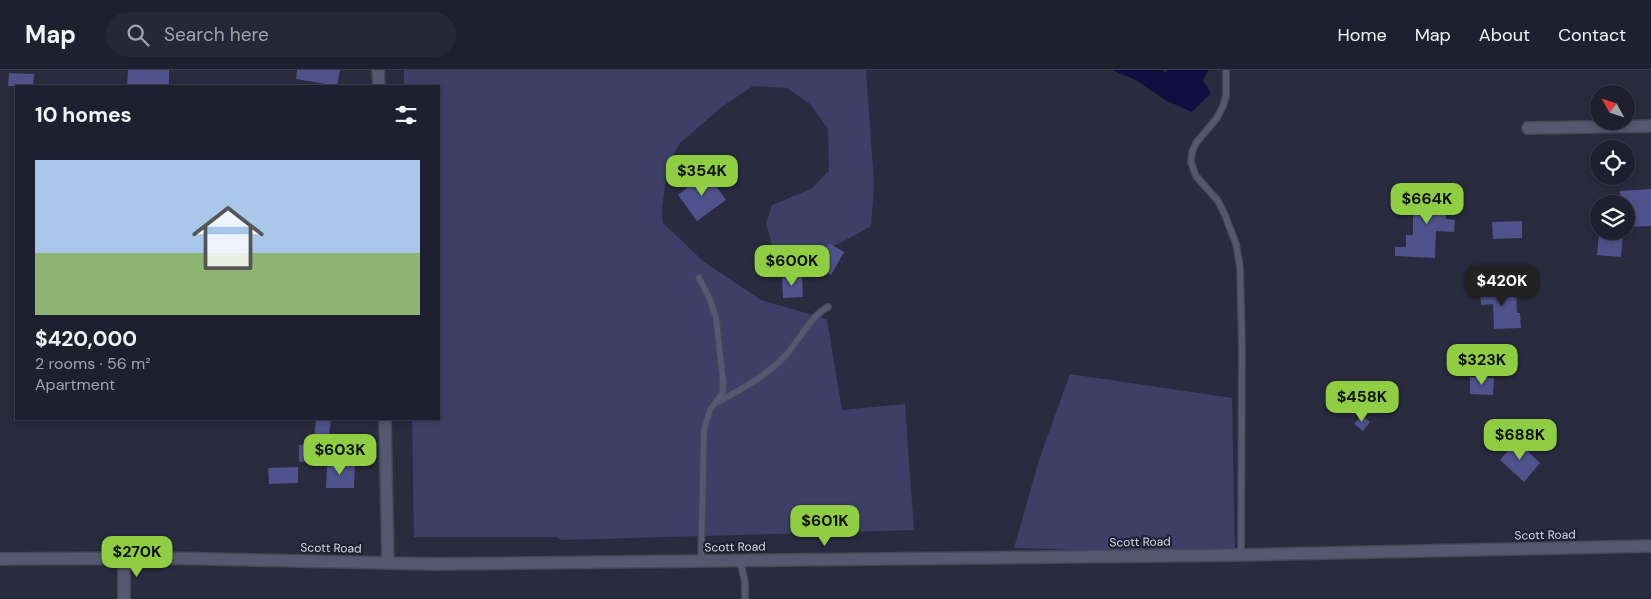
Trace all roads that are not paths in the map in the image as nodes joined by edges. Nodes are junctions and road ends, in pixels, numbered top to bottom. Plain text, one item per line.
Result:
1 (378, 70) edge
2 (1226, 70) edge
3 (379, 85) edge
4 (1651, 126) edge
5 (1528, 128) dead end
6 (699, 278) dead end
7 (828, 306) dead end
8 (716, 403) junction
9 (385, 420) edge
10 (1651, 546) edge
11 (1241, 555) junction
12 (124, 558) junction
13 (0, 559) edge
14 (740, 561) junction
15 (701, 562) junction
16 (388, 563) junction
17 (124, 599) edge
18 (745, 599) edge

1 - 3 street
2 - 11 lane
4 - 5 street
6 - 8 lane
7 - 8 lane
8 - 15 lane
9 - 16 street
10 - 11 street, Scott Road
11 - 14 street, Scott Road
12 - 13 street, Scott Road
12 - 16 street, Scott Road
12 - 17 street
14 - 15 street, Scott Road
14 - 18 lane
15 - 16 street, Scott Road

